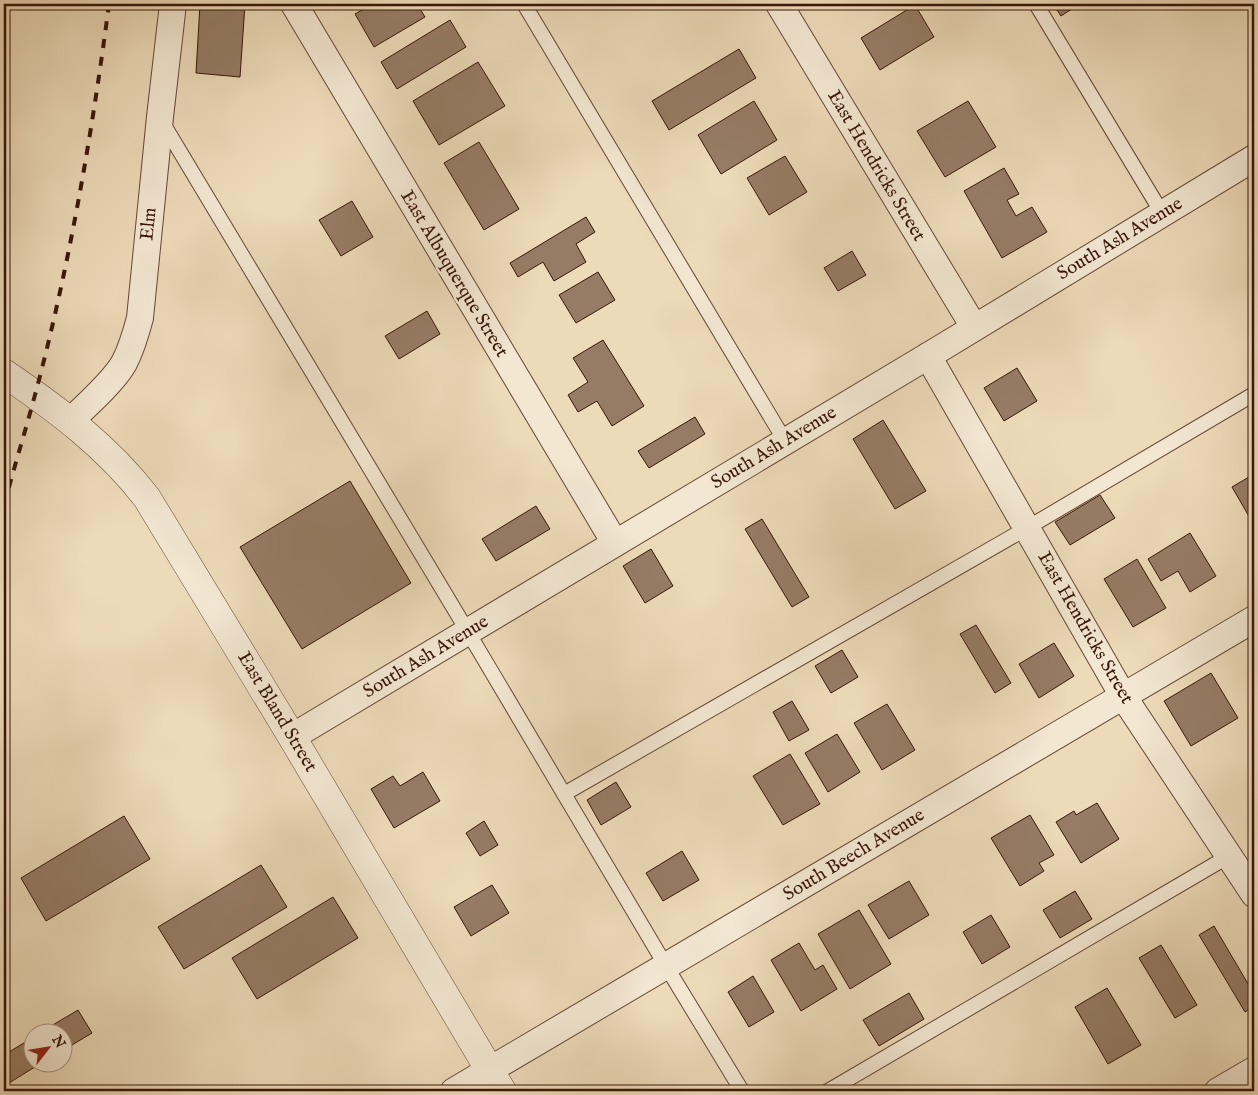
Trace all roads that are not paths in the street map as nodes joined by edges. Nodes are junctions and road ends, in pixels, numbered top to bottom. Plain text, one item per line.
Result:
1 (173, 4) edge
2 (294, 4) edge
3 (524, 4) edge
4 (779, 4) edge
5 (1036, 4) edge
6 (160, 117) junction
7 (1254, 158) edge
8 (1162, 213) junction
9 (974, 327) junction
10 (928, 356) junction
11 (4, 375) edge
12 (1254, 394) edge
13 (70, 420) junction
14 (785, 441) junction
15 (1027, 528) junction
16 (615, 543) junction
17 (1254, 618) edge
18 (468, 632) junction
19 (1123, 696) junction
20 (292, 737) junction
21 (564, 794) junction
22 (1229, 856) junction
23 (1254, 894) edge
24 (666, 966) junction
25 (1254, 1070) edge
26 (496, 1081) edge
27 (454, 1091) edge
28 (742, 1091) edge
29 (828, 1091) edge
30 (1218, 1091) edge

1 - 6 street, Elm
2 - 16 street, East Albuquerque Street
3 - 14 lane
4 - 9 street, East Hendricks Street
5 - 8 lane
6 - 13 street, Elm
6 - 18 lane
7 - 8 street, South Ash Avenue
8 - 9 street, South Ash Avenue
9 - 10 street, South Ash Avenue
10 - 14 street, South Ash Avenue
10 - 15 street, East Hendricks Street
11 - 13 street, East Bland Street
12 - 15 lane
13 - 20 street, East Bland Street
14 - 16 street, South Ash Avenue
15 - 19 street, East Hendricks Street
15 - 21 lane
16 - 18 street, South Ash Avenue
17 - 19 street, South Beech Avenue
18 - 20 street, South Ash Avenue
18 - 21 lane
19 - 22 street, East Hendricks Street
19 - 24 street, South Beech Avenue
20 - 26 street, East Bland Street
21 - 24 lane
22 - 23 street, East Hendricks Street
22 - 29 lane
24 - 26 street, South Beech Avenue
24 - 28 lane
25 - 30 street
26 - 27 street, South Beech Avenue

